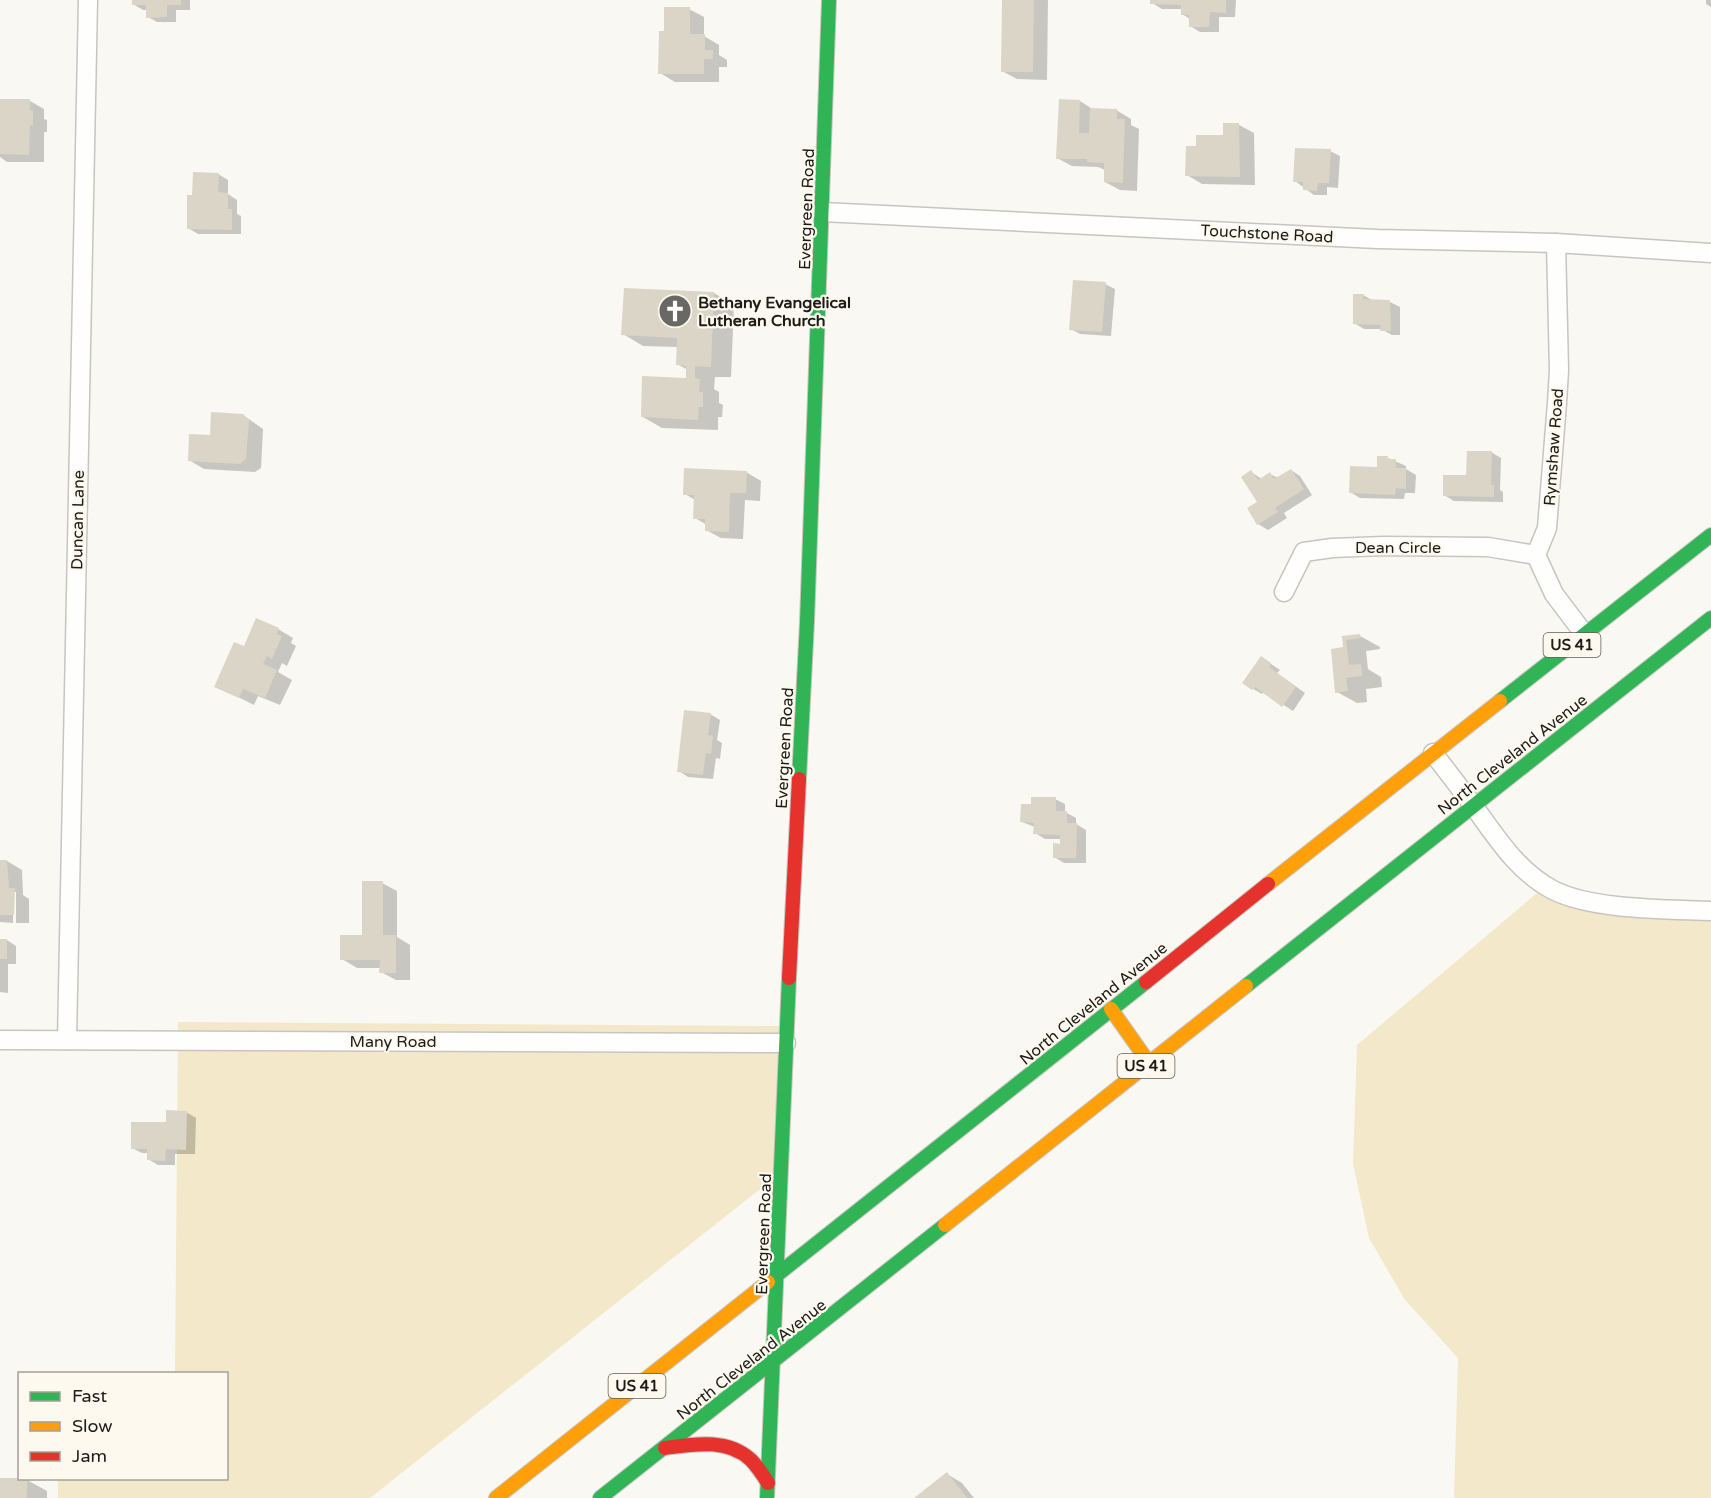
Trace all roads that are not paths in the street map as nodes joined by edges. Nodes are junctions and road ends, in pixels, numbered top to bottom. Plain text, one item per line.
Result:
1 (88, 0) edge
2 (829, 0) edge
3 (822, 212) junction
4 (1556, 243) junction
5 (1711, 253) edge
6 (1711, 535) edge
7 (1536, 555) junction
8 (1284, 592) dead end
9 (1711, 618) edge
10 (1586, 635) junction
11 (1433, 753) junction
12 (1473, 806) junction
13 (1711, 911) edge
14 (1111, 1009) junction
15 (0, 1040) edge
16 (67, 1040) junction
17 (786, 1043) junction
18 (1149, 1063) junction
19 (778, 1273) junction
20 (775, 1361) junction
21 (664, 1448) junction
22 (768, 1483) junction
23 (496, 1498) edge
24 (600, 1498) edge
25 (767, 1498) edge

1 - 16 street, Duncan Lane
2 - 3 main road, Evergreen Road
3 - 4 street, Touchstone Road
3 - 17 main road, Evergreen Road
4 - 5 street, Touchstone Road
4 - 7 street, Rymshaw Road
6 - 10 main road, North Cleveland Avenue / US 41
7 - 8 street, Dean Circle
7 - 10 street
9 - 12 main road, North Cleveland Avenue / US 41
10 - 11 main road, North Cleveland Avenue / US 41
11 - 12 street
11 - 14 main road, North Cleveland Avenue / US 41
12 - 13 street
12 - 18 main road, North Cleveland Avenue / US 41
14 - 18 main road
14 - 19 main road, North Cleveland Avenue / US 41
15 - 16 street, Many Road
16 - 17 street, Many Road
17 - 19 main road, Evergreen Road
18 - 20 main road, North Cleveland Avenue / US 41
19 - 20 main road, Evergreen Road
19 - 23 main road, North Cleveland Avenue / US 41
20 - 21 main road, North Cleveland Avenue / US 41
20 - 22 main road, Evergreen Road
21 - 22 main road
21 - 24 main road, North Cleveland Avenue / US 41
22 - 25 main road, Evergreen Road

